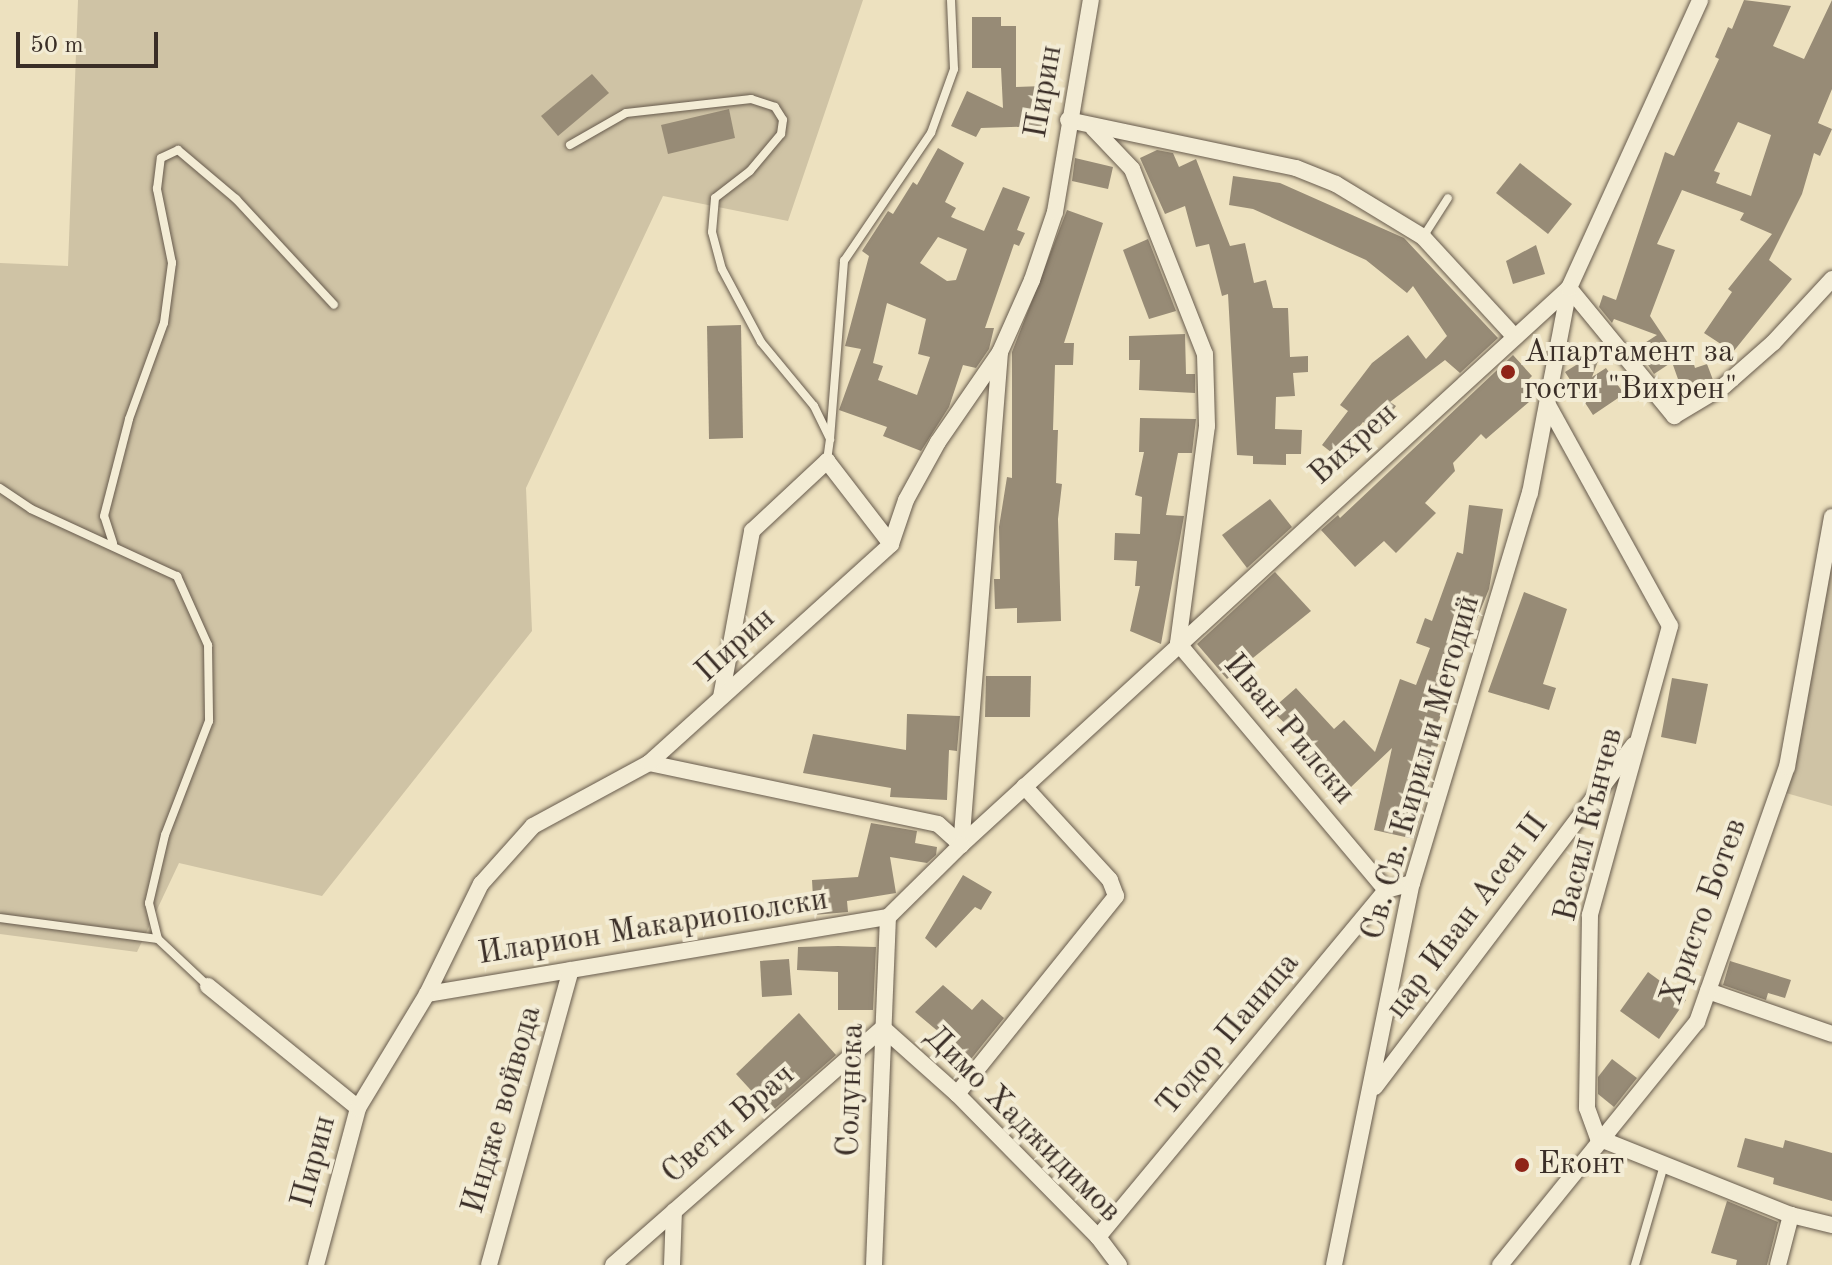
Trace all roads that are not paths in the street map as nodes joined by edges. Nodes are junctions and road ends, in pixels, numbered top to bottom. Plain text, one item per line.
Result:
1 (951, 0) edge
2 (1700, 0) edge
3 (1088, 1) edge
4 (1068, 120) junction
5 (1093, 128) junction
6 (570, 145) dead end
7 (1448, 198) dead end
8 (1423, 237) junction
9 (1832, 279) edge
10 (1569, 288) junction
11 (334, 305) dead end
12 (1515, 337) junction
13 (1000, 352) junction
14 (1548, 405) junction
15 (830, 439) junction
16 (827, 461) junction
17 (0, 488) edge
18 (1832, 517) edge
19 (113, 543) junction
20 (891, 544) junction
21 (1178, 643) junction
22 (721, 697) junction
23 (1639, 738) junction
24 (649, 763) junction
25 (1024, 786) junction
26 (961, 845) junction
27 (1412, 883) junction
28 (1386, 890) junction
29 (888, 917) junction
30 (0, 918) edge
31 (158, 939) junction
32 (571, 970) junction
33 (208, 986) joint
34 (1708, 991) junction
35 (427, 994) junction
36 (883, 1028) junction
37 (1832, 1034) edge
38 (1372, 1091) junction
39 (957, 1094) junction
40 (358, 1108) junction
41 (1598, 1138) junction
42 (1664, 1164) junction
43 (674, 1211) junction
44 (1791, 1215) junction
45 (1832, 1225) edge
46 (1098, 1237) junction
47 (316, 1265) edge
48 (489, 1265) edge
49 (613, 1265) edge
50 (672, 1265) edge
51 (874, 1265) edge
52 (1119, 1265) edge
53 (1334, 1265) edge
54 (1500, 1265) edge
55 (1635, 1265) edge
56 (1778, 1265) edge

1 - 15 lane
2 - 10 street
3 - 4 street, Пирин
4 - 5 street
4 - 13 street, Пирин
5 - 8 street
5 - 21 street
6 - 15 lane
7 - 8 lane
8 - 12 street
9 - 10 street
10 - 12 street, Вихрен
10 - 14 street, Св. Св. Кирил и Методий
11 - 19 lane
12 - 21 street, Вихрен
13 - 20 street, Пирин
13 - 26 street
14 - 23 street, Васил Кънчев
14 - 27 street, Св. Св. Кирил и Методий
15 - 16 lane
16 - 20 street
16 - 22 street
17 - 19 lane
18 - 34 street, Христо Ботев
19 - 31 lane
20 - 22 street, Пирин
21 - 25 street, Вихрен
21 - 28 street, Иван Рилски
22 - 24 street, Пирин
23 - 38 street, цар Иван Асен II
23 - 41 street, Васил Кънчев
24 - 26 street
24 - 35 street, Пирин
25 - 26 street, Вихрен
25 - 39 street
26 - 29 street, Вихрен
27 - 28 street
27 - 38 street, Св. Св. Кирил и Методий
28 - 46 street, Тодор Паница
29 - 32 street, Иларион Макариополски
29 - 36 street, Солунска
30 - 31 lane
31 - 33 lane
32 - 35 street, Иларион Макариополски
32 - 48 street, Индже войвода
33 - 40 street
34 - 37 street
34 - 41 street, Христо Ботев
35 - 40 street, Пирин
36 - 39 street, Димо Хаджидимов
36 - 43 street, Свети Врач
36 - 51 street, Солунска
38 - 53 street, Св. Св. Кирил и Методий
39 - 46 street, Димо Хаджидимов
40 - 47 street, Пирин
41 - 42 street
41 - 54 street, Христо Ботев
42 - 44 street
42 - 55 lane
43 - 49 street, Свети Врач
43 - 50 street
44 - 45 street
44 - 56 street
46 - 52 street, Димо Хаджидимов

